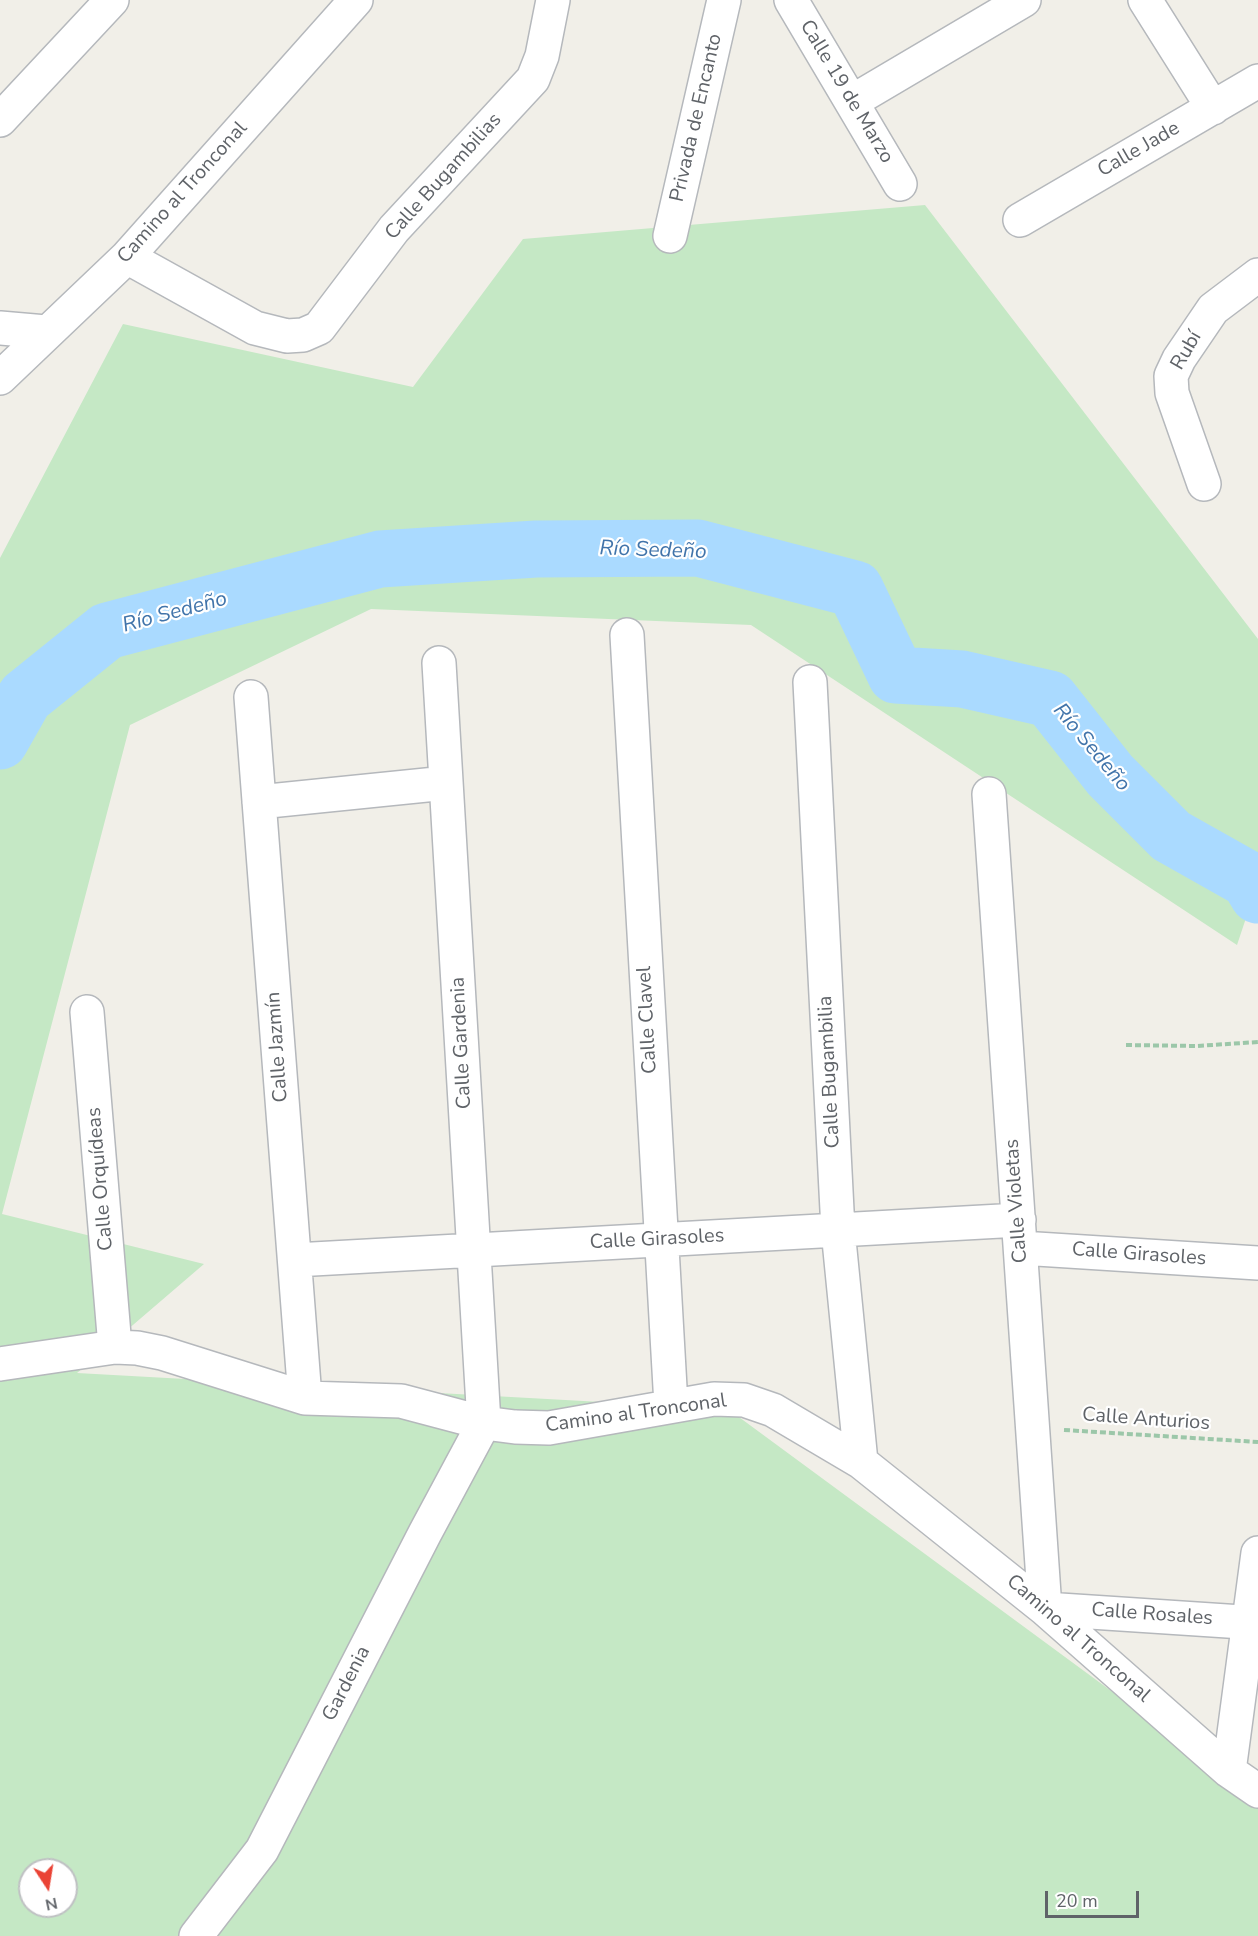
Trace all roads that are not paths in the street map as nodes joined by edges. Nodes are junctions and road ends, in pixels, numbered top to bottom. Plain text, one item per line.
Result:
1 (112, 0) edge
2 (356, 0) edge
3 (553, 0) edge
4 (724, 0) edge
5 (791, 0) edge
6 (1024, 0) edge
7 (1145, 0) edge
8 (1258, 81) edge
9 (853, 102) junction
10 (1212, 108) junction
11 (0, 120) edge
12 (900, 184) dead end
13 (1020, 220) dead end
14 (670, 236) dead end
15 (127, 257) junction
16 (1258, 276) edge
17 (0, 328) edge
18 (46, 332) junction
19 (0, 378) edge
20 (1204, 484) dead end
21 (627, 635) dead end
22 (439, 663) dead end
23 (810, 682) dead end
24 (251, 697) dead end
25 (446, 783) junction
26 (989, 794) dead end
27 (259, 802) junction
28 (87, 1012) dead end
29 (838, 1230) junction
30 (1020, 1234) junction
31 (660, 1239) junction
32 (474, 1251) junction
33 (295, 1260) junction
34 (1258, 1263) edge
35 (115, 1347) junction
36 (0, 1364) edge
37 (305, 1398) junction
38 (671, 1405) junction
39 (484, 1423) junction
40 (861, 1462) junction
41 (1258, 1553) edge
42 (1045, 1609) junction
43 (1254, 1622) edge
44 (1229, 1771) junction
45 (1258, 1791) edge
46 (196, 1936) edge

1 - 11 street
2 - 15 street, Camino al Tronconal
3 - 15 street, Calle Bugambilias
4 - 14 street, Privada de Encanto
5 - 9 street, Calle 19 de Marzo
6 - 9 street
7 - 10 street
8 - 10 street, Calle Jade
9 - 12 street, Calle 19 de Marzo
10 - 13 street, Calle Jade
15 - 18 street, Camino al Tronconal
16 - 20 street, Rubí
17 - 18 street
18 - 19 street, Camino al Tronconal
21 - 31 street, Calle Clavel
22 - 25 street, Calle Gardenia
23 - 29 street, Calle Bugambilia
24 - 27 street, Calle Jazmín
25 - 27 street
25 - 32 street, Calle Gardenia
26 - 30 street, Calle Violetas
27 - 33 street, Calle Jazmín
28 - 35 street, Calle Orquídeas
29 - 30 street, Calle Girasoles
29 - 31 street, Calle Girasoles
29 - 40 street, Calle Bugambilia
30 - 34 street, Calle Girasoles
30 - 42 street, Calle Violetas
31 - 32 street, Calle Girasoles
31 - 38 street, Calle Clavel
32 - 33 street, Calle Girasoles
32 - 39 street, Calle Gardenia
33 - 37 street, Calle Jazmín
35 - 36 street, Camino al Tronconal
35 - 37 street, Camino al Tronconal
37 - 39 street, Camino al Tronconal
38 - 39 street, Camino al Tronconal
38 - 40 street, Camino al Tronconal
39 - 46 street, Gardenia
40 - 42 street, Camino al Tronconal
41 - 43 street
42 - 43 street, Calle Rosales
42 - 44 street, Camino al Tronconal
43 - 44 street
44 - 45 street, Camino al Tronconal

